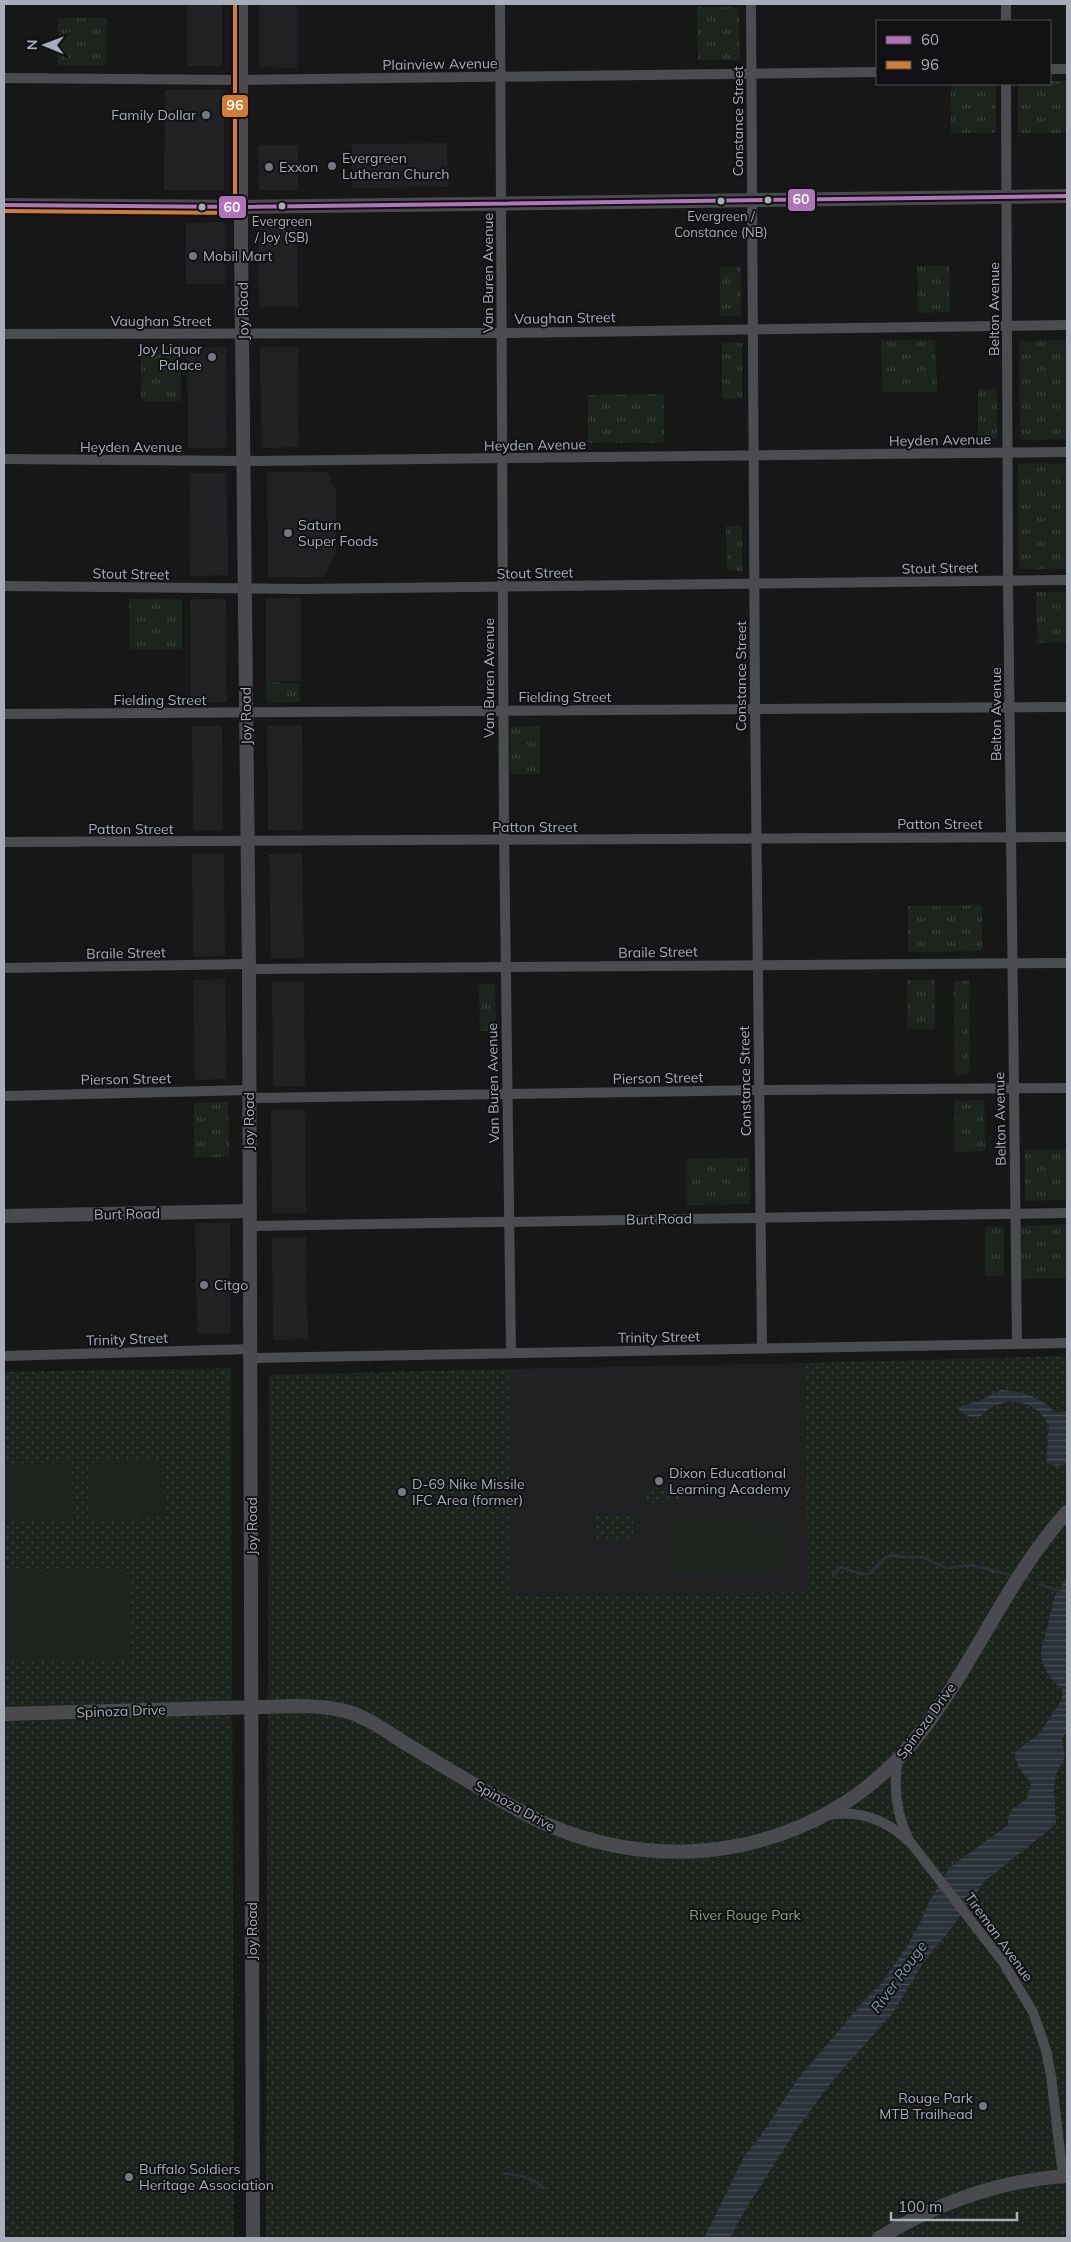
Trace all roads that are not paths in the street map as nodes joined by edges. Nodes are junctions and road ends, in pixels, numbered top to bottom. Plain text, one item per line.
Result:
1 (241, 4) edge
2 (500, 4) edge
3 (751, 4) edge
4 (1006, 4) edge
5 (1006, 20) edge
6 (1051, 69) edge
7 (1067, 69) edge
8 (876, 72) edge
9 (751, 73) junction
10 (500, 77) junction
11 (4, 78) edge
12 (241, 80) junction
13 (1006, 85) edge
14 (1067, 196) edge
15 (1006, 197) junction
16 (752, 201) junction
17 (501, 202) junction
18 (4, 205) edge
19 (242, 207) junction
20 (1067, 325) edge
21 (1008, 326) junction
22 (752, 329) junction
23 (502, 333) junction
24 (4, 334) edge
25 (243, 335) junction
26 (1067, 452) edge
27 (1008, 453) junction
28 (754, 456) junction
29 (4, 459) edge
30 (502, 459) junction
31 (244, 461) junction
32 (1008, 580) junction
33 (1067, 580) edge
34 (754, 584) junction
35 (4, 586) edge
36 (502, 587) junction
37 (245, 589) junction
38 (1010, 707) junction
39 (1067, 707) edge
40 (755, 709) junction
41 (503, 711) junction
42 (246, 713) junction
43 (4, 714) edge
44 (1010, 837) junction
45 (1067, 837) edge
46 (756, 839) junction
47 (504, 840) junction
48 (4, 842) edge
49 (247, 842) junction
50 (1067, 963) edge
51 (757, 964) junction
52 (1012, 964) junction
53 (249, 966) junction
54 (4, 968) edge
55 (505, 968) junction
56 (1067, 1088) edge
57 (1014, 1089) junction
58 (759, 1090) junction
59 (249, 1094) junction
60 (507, 1094) junction
61 (4, 1096) edge
62 (250, 1211) junction
63 (1067, 1212) edge
64 (1015, 1214) junction
65 (4, 1216) edge
66 (760, 1218) junction
67 (509, 1222) junction
68 (250, 1226) junction
69 (1067, 1343) edge
70 (1017, 1344) junction
71 (762, 1348) junction
72 (511, 1353) junction
73 (251, 1354) junction
74 (4, 1356) edge
75 (1067, 1512) edge
76 (252, 1708) junction
77 (4, 1714) edge
78 (898, 1759) junction
79 (822, 1816) junction
80 (911, 1843) junction
81 (1065, 2176) edge
82 (253, 2238) edge
83 (879, 2238) edge

1 - 12 street, Joy Road
2 - 10 street, Van Buren Avenue
3 - 9 street, Constance Street
4 - 5 street
6 - 7 street
8 - 9 street, Plainview Avenue
9 - 10 street, Plainview Avenue
9 - 16 street, Constance Street
10 - 12 street, Plainview Avenue
10 - 17 street, Van Buren Avenue
11 - 12 street, Plainview Avenue
12 - 19 street, Joy Road
13 - 15 street, Belton Avenue
14 - 15 street
15 - 16 street
15 - 21 street, Belton Avenue
16 - 17 street
16 - 22 street, Constance Street
17 - 19 street
17 - 23 street, Van Buren Avenue
18 - 19 street
19 - 25 street, Joy Road
20 - 21 street, Vaughan Street
21 - 22 street, Vaughan Street
21 - 27 street, Belton Avenue
22 - 23 street, Vaughan Street
22 - 28 street, Constance Street
23 - 25 street, Vaughan Street
23 - 30 street, Van Buren Avenue
24 - 25 street, Vaughan Street
25 - 31 street, Joy Road
26 - 27 street, Heyden Avenue
27 - 28 street, Heyden Avenue
27 - 32 street, Belton Avenue
28 - 30 street, Heyden Avenue
28 - 34 street, Constance Street
29 - 31 street, Heyden Avenue
30 - 31 street, Heyden Avenue
30 - 36 street, Van Buren Avenue
31 - 37 street, Joy Road
32 - 33 street, Stout Street
32 - 34 street, Stout Street
32 - 38 street, Belton Avenue
34 - 36 street, Stout Street
34 - 40 street, Constance Street
35 - 37 street, Stout Street
36 - 37 street, Stout Street
36 - 41 street, Van Buren Avenue
37 - 42 street, Joy Road
38 - 39 street, Fielding Street
38 - 40 street, Fielding Street
38 - 44 street, Belton Avenue
40 - 41 street, Fielding Street
40 - 46 street, Constance Street
41 - 42 street, Fielding Street
41 - 47 street, Van Buren Avenue
42 - 43 street, Fielding Street
42 - 49 street, Joy Road
44 - 45 street, Patton Street
44 - 46 street, Patton Street
44 - 52 street, Belton Avenue
46 - 47 street, Patton Street
46 - 51 street, Constance Street
47 - 49 street, Patton Street
47 - 55 street, Van Buren Avenue
48 - 49 street, Patton Street
49 - 53 street, Joy Road
50 - 52 street, Braile Street
51 - 52 street, Braile Street
51 - 55 street, Braile Street
51 - 58 street, Constance Street
52 - 57 street, Belton Avenue
53 - 54 street, Braile Street
53 - 55 street, Braile Street
53 - 59 street, Joy Road
55 - 60 street, Van Buren Avenue
56 - 57 street, Pierson Street
57 - 58 street, Pierson Street
57 - 64 street, Belton Avenue
58 - 60 street, Pierson Street
58 - 66 street, Constance Street
59 - 60 street, Pierson Street
59 - 61 street, Pierson Street
59 - 62 street, Joy Road
60 - 67 street, Van Buren Avenue
62 - 65 street, Burt Road
62 - 68 street, Joy Road
63 - 64 street, Burt Road
64 - 66 street, Burt Road
64 - 70 street, Belton Avenue
66 - 67 street, Burt Road
66 - 71 street, Constance Street
67 - 68 street, Burt Road
67 - 72 street, Van Buren Avenue
68 - 73 street, Joy Road
69 - 70 street, Trinity Street
70 - 71 street, Trinity Street
71 - 72 street, Trinity Street
72 - 73 street, Trinity Street
73 - 74 street, Trinity Street
73 - 76 street, Joy Road
75 - 78 street, Spinoza Drive
76 - 77 street, Spinoza Drive
76 - 79 street, Spinoza Drive
76 - 82 street, Joy Road
78 - 79 street, Spinoza Drive
78 - 80 street
79 - 80 street
80 - 81 street, Tireman Avenue
81 - 83 street

